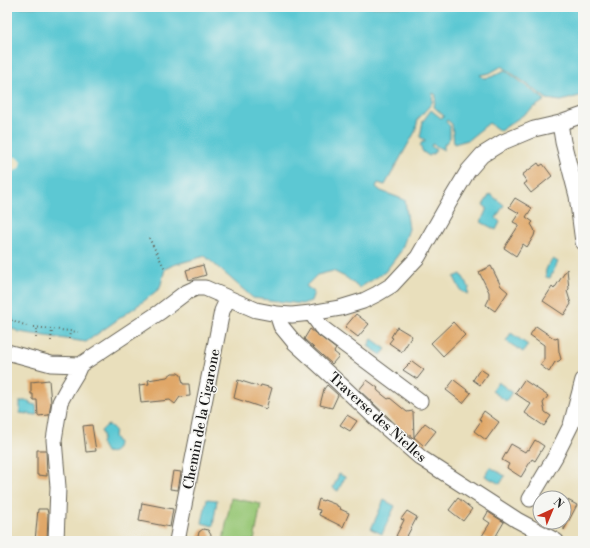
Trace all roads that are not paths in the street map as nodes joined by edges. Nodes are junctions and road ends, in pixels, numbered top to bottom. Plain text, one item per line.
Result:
1 (583, 115) edge
2 (560, 123) junction
3 (580, 198) edge
4 (583, 242) edge
5 (228, 298) junction
6 (311, 313) junction
7 (277, 314) junction
8 (7, 352) edge
9 (80, 365) junction
10 (583, 380) edge
11 (420, 401) dead end
12 (530, 499) dead end
13 (56, 541) edge
14 (177, 541) edge
15 (556, 541) edge

1 - 2 street
2 - 3 street
2 - 6 street
3 - 4 street
5 - 7 street
5 - 9 street
5 - 14 street, Chemin de la Cigarone
6 - 7 street
6 - 11 street
7 - 15 street, Traverse des Nielles
8 - 9 street
9 - 13 street
10 - 12 street

